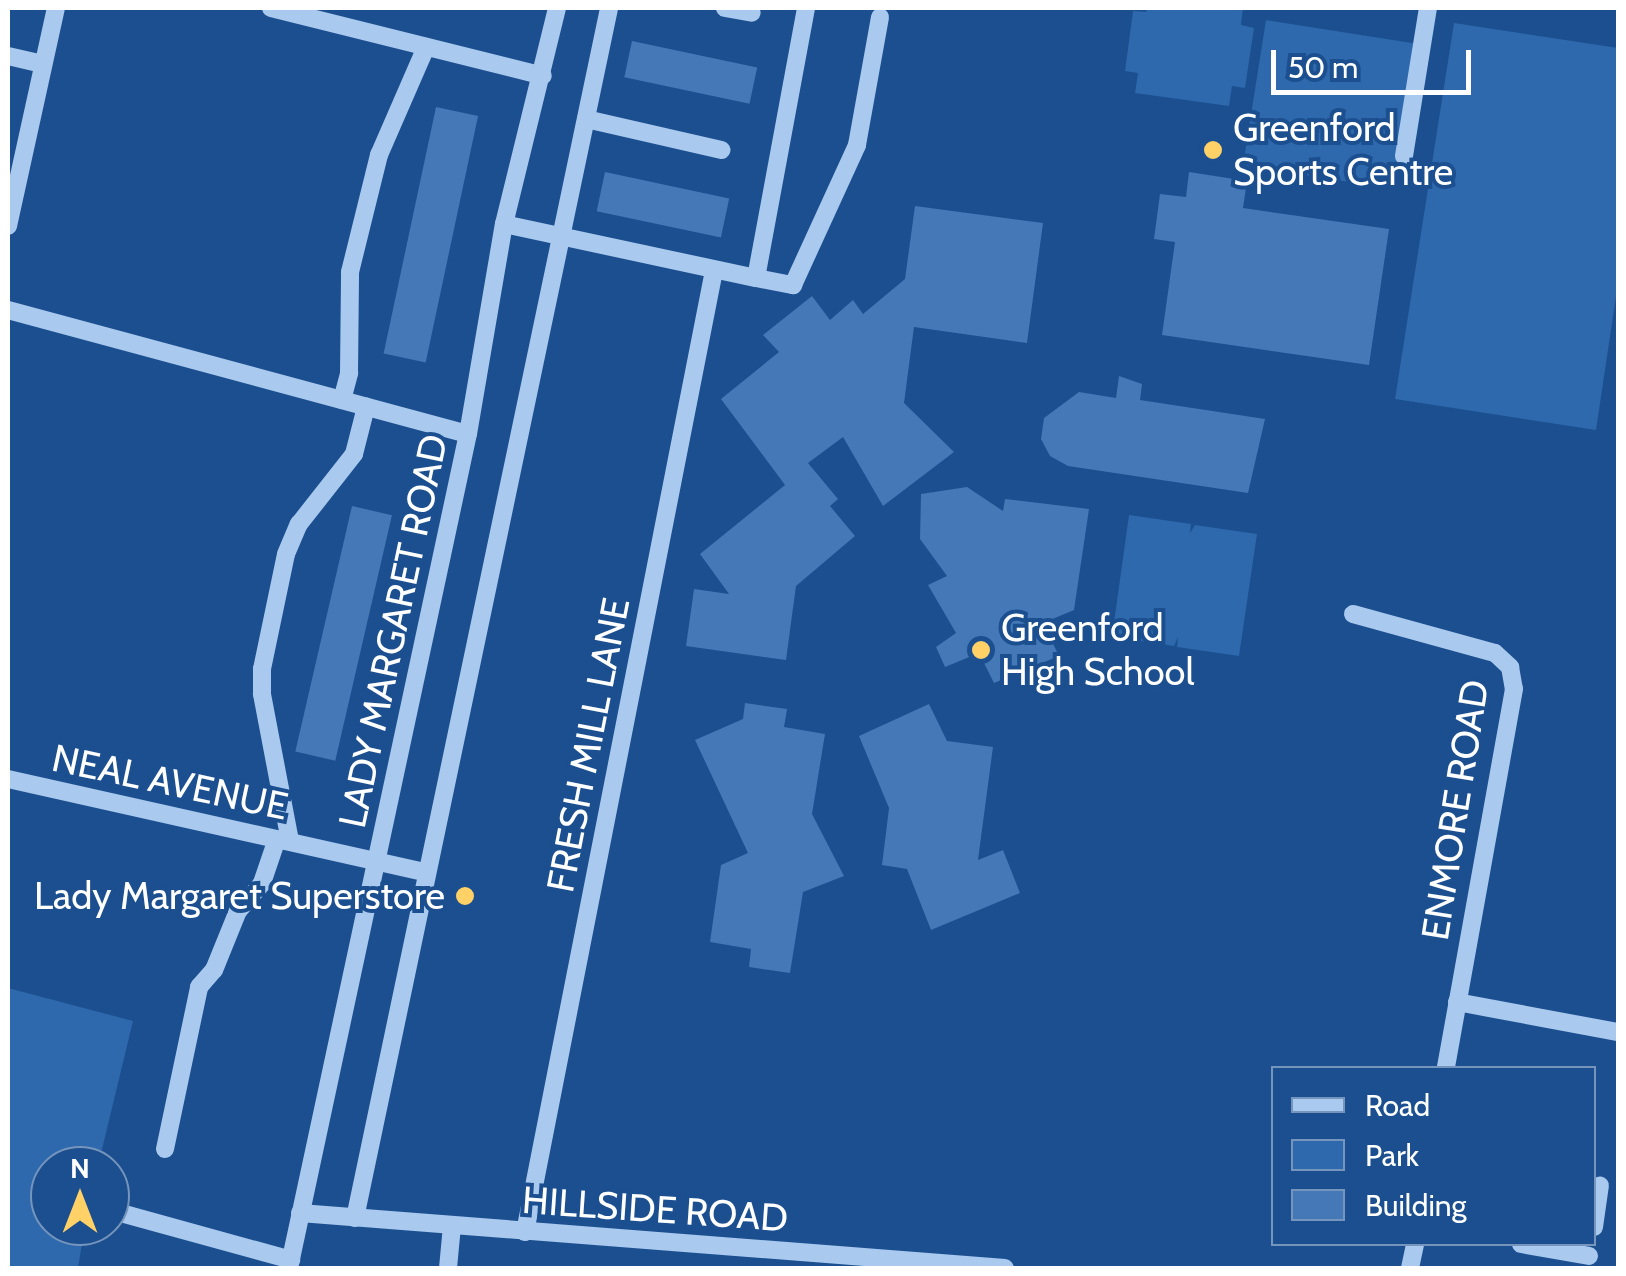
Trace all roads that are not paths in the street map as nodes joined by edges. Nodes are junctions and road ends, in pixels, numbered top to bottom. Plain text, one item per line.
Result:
1 (56, 8) edge
2 (271, 8) edge
3 (557, 8) edge
4 (609, 8) edge
5 (725, 8) edge
6 (806, 8) edge
7 (1428, 8) edge
8 (752, 13) dead end
9 (880, 16) dead end
10 (426, 47) junction
11 (8, 56) edge
12 (42, 64) junction
13 (543, 76) junction
14 (586, 119) junction
15 (721, 150) dead end
16 (1404, 156) dead end
17 (504, 224) junction
18 (8, 226) edge
19 (561, 236) junction
20 (714, 270) junction
21 (756, 278) junction
22 (8, 310) edge
23 (342, 400) junction
24 (366, 406) junction
25 (468, 434) junction
26 (1352, 614) dead end
27 (8, 779) edge
28 (283, 840) junction
29 (378, 861) junction
30 (425, 872) junction
31 (1457, 1002) junction
32 (1618, 1032) edge
33 (1446, 1066) edge
34 (165, 1149) dead end
35 (1600, 1185) dead end
36 (1596, 1212) edge
37 (300, 1213) junction
38 (130, 1217) edge
39 (355, 1218) junction
40 (452, 1226) junction
41 (524, 1232) junction
42 (1533, 1246) edge
43 (1589, 1256) edge
44 (258, 1260) edge
45 (290, 1264) edge
46 (969, 1267) edge
47 (448, 1268) edge
48 (1005, 1268) edge

1 - 12 street
2 - 10 street
3 - 13 street, LADY MARGARET ROAD
4 - 14 street
5 - 8 street
6 - 21 street
7 - 16 street
9 - 21 street
10 - 13 street
10 - 23 street
11 - 12 street
12 - 18 street
13 - 17 street, LADY MARGARET ROAD
14 - 15 street
14 - 19 street
17 - 19 street
17 - 25 street, LADY MARGARET ROAD
19 - 20 street
19 - 30 street
20 - 21 street
20 - 41 street, FRESH MILL LANE
22 - 23 street
23 - 24 street
24 - 25 street
24 - 28 street
25 - 29 street, LADY MARGARET ROAD
26 - 31 street, ENMORE ROAD
27 - 28 street, NEAL AVENUE
28 - 29 street, NEAL AVENUE
28 - 34 street
29 - 30 street, NEAL AVENUE
29 - 37 street, LADY MARGARET ROAD
30 - 39 street
31 - 32 street
31 - 33 street, ENMORE ROAD
35 - 36 street
37 - 39 street, HILLSIDE ROAD
37 - 45 street, LADY MARGARET ROAD
38 - 44 street
39 - 40 street, HILLSIDE ROAD
40 - 41 street, HILLSIDE ROAD
40 - 47 street
41 - 46 street, HILLSIDE ROAD
42 - 43 street
44 - 45 street
46 - 48 street, HILLSIDE ROAD

